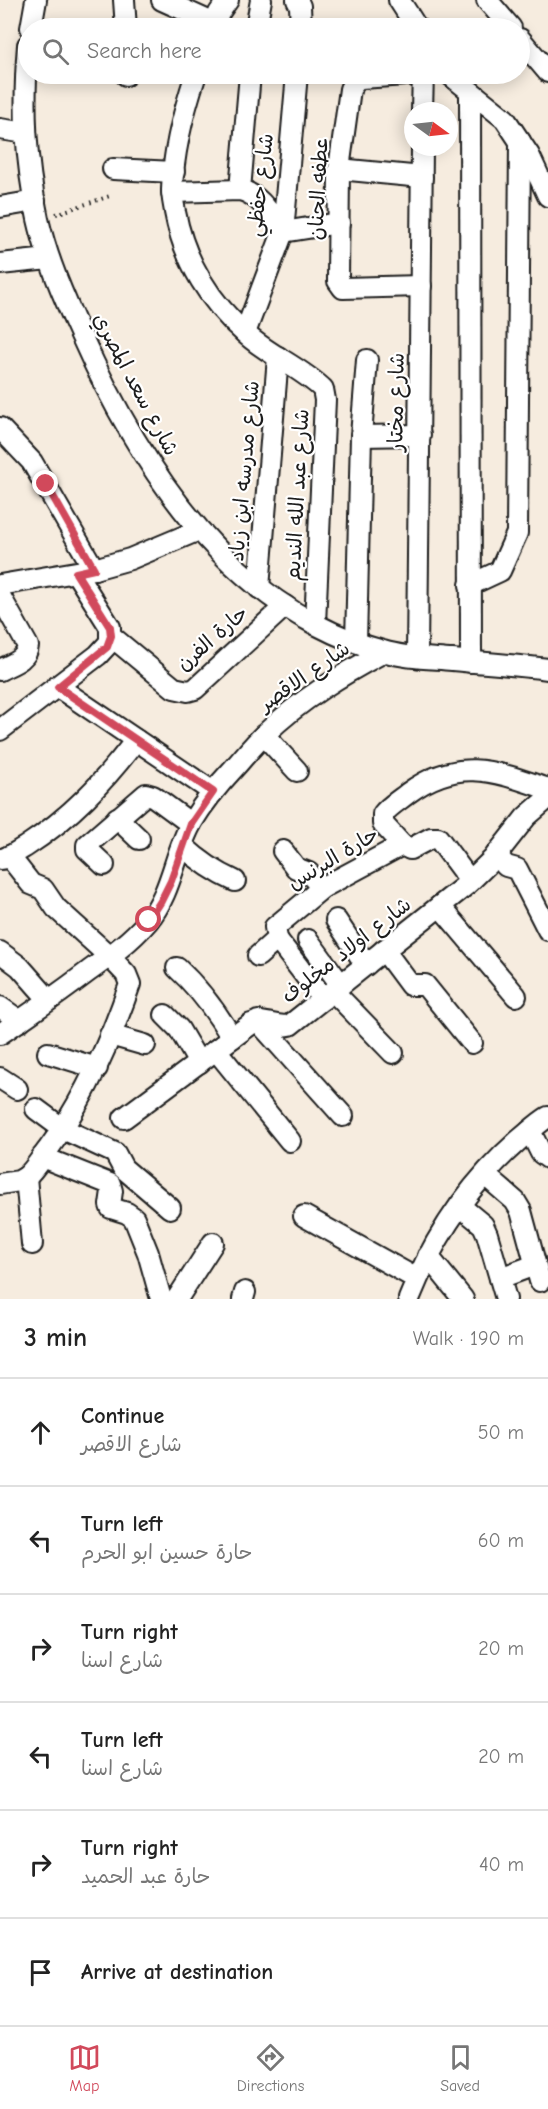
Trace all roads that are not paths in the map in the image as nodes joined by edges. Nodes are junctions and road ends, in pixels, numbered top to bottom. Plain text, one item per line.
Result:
1 (36, 0) edge
2 (124, 0) edge
3 (162, 0) edge
4 (228, 0) edge
5 (261, 0) edge
6 (297, 0) edge
7 (399, 0) edge
8 (487, 0) edge
9 (33, 18) edge
10 (125, 18) edge
11 (198, 18) edge
12 (218, 18) edge
13 (258, 18) edge
14 (301, 18) edge
15 (411, 18) edge
16 (502, 18) edge
17 (530, 52) edge
18 (548, 72) edge
19 (25, 84) edge
20 (193, 84) edge
21 (249, 84) edge
22 (296, 84) edge
23 (352, 84) edge
24 (422, 84) edge
25 (460, 84) edge
26 (470, 92) junction
27 (422, 102) edge
28 (0, 129) edge
29 (26, 133) junction
30 (520, 141) junction
31 (422, 156) edge
32 (113, 169) dead end
33 (339, 169) junction
34 (422, 177) junction
35 (173, 182) junction
36 (240, 190) junction
37 (548, 196) edge
38 (0, 207) edge
39 (36, 210) junction
40 (339, 223) junction
41 (283, 232) junction
42 (49, 259) junction
43 (0, 264) edge
44 (422, 286) junction
45 (245, 333) junction
46 (278, 357) junction
47 (367, 360) dead end
48 (0, 428) edge
49 (420, 435) junction
50 (361, 436) junction
51 (199, 530) junction
52 (85, 571) junction
53 (0, 585) edge
54 (471, 585) junction
55 (258, 588) junction
56 (0, 596) edge
57 (285, 606) junction
58 (315, 624) junction
59 (111, 636) junction
60 (356, 642) junction
61 (384, 652) junction
62 (417, 657) junction
63 (471, 662) junction
64 (548, 669) edge
65 (0, 670) edge
66 (58, 687) junction
67 (0, 730) edge
68 (264, 735) junction
69 (136, 740) junction
70 (297, 771) dead end
71 (548, 789) edge
72 (213, 792) junction
73 (548, 798) edge
74 (117, 818) junction
75 (191, 824) junction
76 (139, 839) dead end
77 (402, 845) junction
78 (183, 846) junction
79 (283, 851) dead end
80 (496, 855) junction
81 (5, 858) edge
82 (104, 865) dead end
83 (235, 881) dead end
84 (470, 881) junction
85 (322, 888) junction
86 (441, 906) junction
87 (336, 920) dead end
88 (548, 930) edge
89 (276, 939) junction
90 (308, 940) dead end
91 (384, 950) junction
92 (0, 952) edge
93 (109, 956) junction
94 (258, 956) dead end
95 (366, 965) junction
96 (177, 968) dead end
97 (332, 992) junction
98 (516, 996) dead end
99 (50, 1000) junction
100 (0, 1006) edge
101 (165, 1015) dead end
102 (20, 1021) junction
103 (258, 1021) junction
104 (0, 1034) edge
105 (110, 1035) junction
106 (472, 1043) dead end
107 (224, 1044) junction
108 (145, 1045) dead end
109 (48, 1053) dead end
110 (393, 1053) dead end
111 (199, 1063) junction
112 (97, 1068) junction
113 (0, 1078) edge
114 (17, 1089) dead end
115 (36, 1109) dead end
116 (343, 1116) dead end
117 (124, 1118) dead end
118 (543, 1121) edge
119 (63, 1129) junction
120 (290, 1141) dead end
121 (42, 1157) junction
122 (548, 1158) edge
123 (485, 1175) junction
124 (26, 1178) junction
125 (0, 1184) edge
126 (460, 1206) junction
127 (170, 1208) dead end
128 (304, 1216) dead end
129 (213, 1243) dead end
130 (32, 1244) dead end
131 (428, 1256) junction
132 (500, 1278) junction
133 (417, 1279) junction
134 (161, 1299) edge
135 (177, 1299) edge
136 (409, 1299) edge
137 (463, 1299) edge
138 (506, 1299) edge

1 - 9 street
2 - 10 street
3 - 11 street
4 - 12 street
5 - 13 street
6 - 14 street
7 - 15 street
8 - 16 street
17 - 18 street
19 - 29 street, شارع سعد المصري
20 - 35 street, شارع عبد الله النديم
21 - 36 street
22 - 41 street, شارع حفظي
23 - 33 street, عطفه الحنان
24 - 27 street
25 - 26 street
26 - 30 street
26 - 54 street
28 - 29 street
29 - 39 street, شارع سعد المصري
30 - 37 street
30 - 54 street
31 - 34 street, شارع مختار
32 - 35 street
33 - 34 street
33 - 40 street, عطفه الحنان
34 - 44 street, شارع مختار
35 - 36 street
35 - 45 street, شارع عبد الله النديم
36 - 41 street
38 - 39 street
39 - 42 street, شارع سعد المصري
40 - 41 street
40 - 44 street, عطفه الحنان
41 - 45 street, شارع حفظي
42 - 43 street
42 - 51 street, شارع سعد المصري
44 - 49 street, شارع مختار
45 - 46 street, شارع عبد الله النديم
46 - 55 street, شارع مدرسه ابن زياد
46 - 58 street, شارع عبد الله النديم
47 - 50 street
48 - 52 street
49 - 50 street
49 - 62 street, شارع مختار
50 - 60 street
51 - 52 street
51 - 55 street, شارع سعد المصري
52 - 53 street
52 - 59 street
54 - 63 street
55 - 57 street, شارع سعد المصري
56 - 65 street
57 - 58 street, شارع سعد المصري
57 - 59 street, حارة الفرن
58 - 60 street, شارع سعد المصري
59 - 66 street
60 - 61 street, شارع سعد المصري
61 - 62 street, شارع سعد المصري
61 - 68 street, شارع الاقصر
62 - 63 street, شارع سعد المصري
63 - 64 street, شارع سعد المصري
66 - 67 street
66 - 69 street
68 - 70 street
68 - 72 street, شارع الاقصر
69 - 72 street
69 - 81 street
71 - 77 street
72 - 75 street, شارع الاقصر
73 - 80 street, شارع اولاد مخلوف
74 - 75 street
74 - 76 street
74 - 82 street
75 - 78 street, شارع الاقصر
77 - 84 street, حارة البرنس
77 - 85 street, حارة البرنس
78 - 83 street
78 - 93 street, شارع الاقصر
79 - 85 street
80 - 84 street, شارع اولاد مخلوف
80 - 88 street
81 - 93 street
84 - 86 street, شارع اولاد مخلوف
85 - 89 street, حارة البرنس
86 - 91 street, شارع اولاد مخلوف
86 - 98 street
87 - 95 street
89 - 94 street, حارة البرنس
89 - 97 street
90 - 97 street
91 - 95 street, شارع اولاد مخلوف
91 - 106 street
92 - 99 street
93 - 99 street, شارع الاقصر
93 - 105 street
95 - 97 street, شارع اولاد مخلوف
96 - 107 street
97 - 103 street, شارع اولاد مخلوف
97 - 110 street
99 - 102 street, شارع الاقصر
100 - 102 street
101 - 111 street
102 - 104 street, شارع الاقصر
103 - 107 street
103 - 116 street
105 - 108 street
105 - 112 street
107 - 111 street
107 - 120 street
109 - 112 street
111 - 117 street
112 - 119 street
113 - 114 street
115 - 119 street
118 - 122 street
118 - 123 street
119 - 121 street
119 - 127 street
121 - 124 street
121 - 134 street
123 - 126 street
123 - 132 street
124 - 125 street
124 - 130 street
126 - 131 street
126 - 132 street
128 - 133 street
129 - 135 street
131 - 133 street
131 - 137 street
132 - 138 street
133 - 136 street

